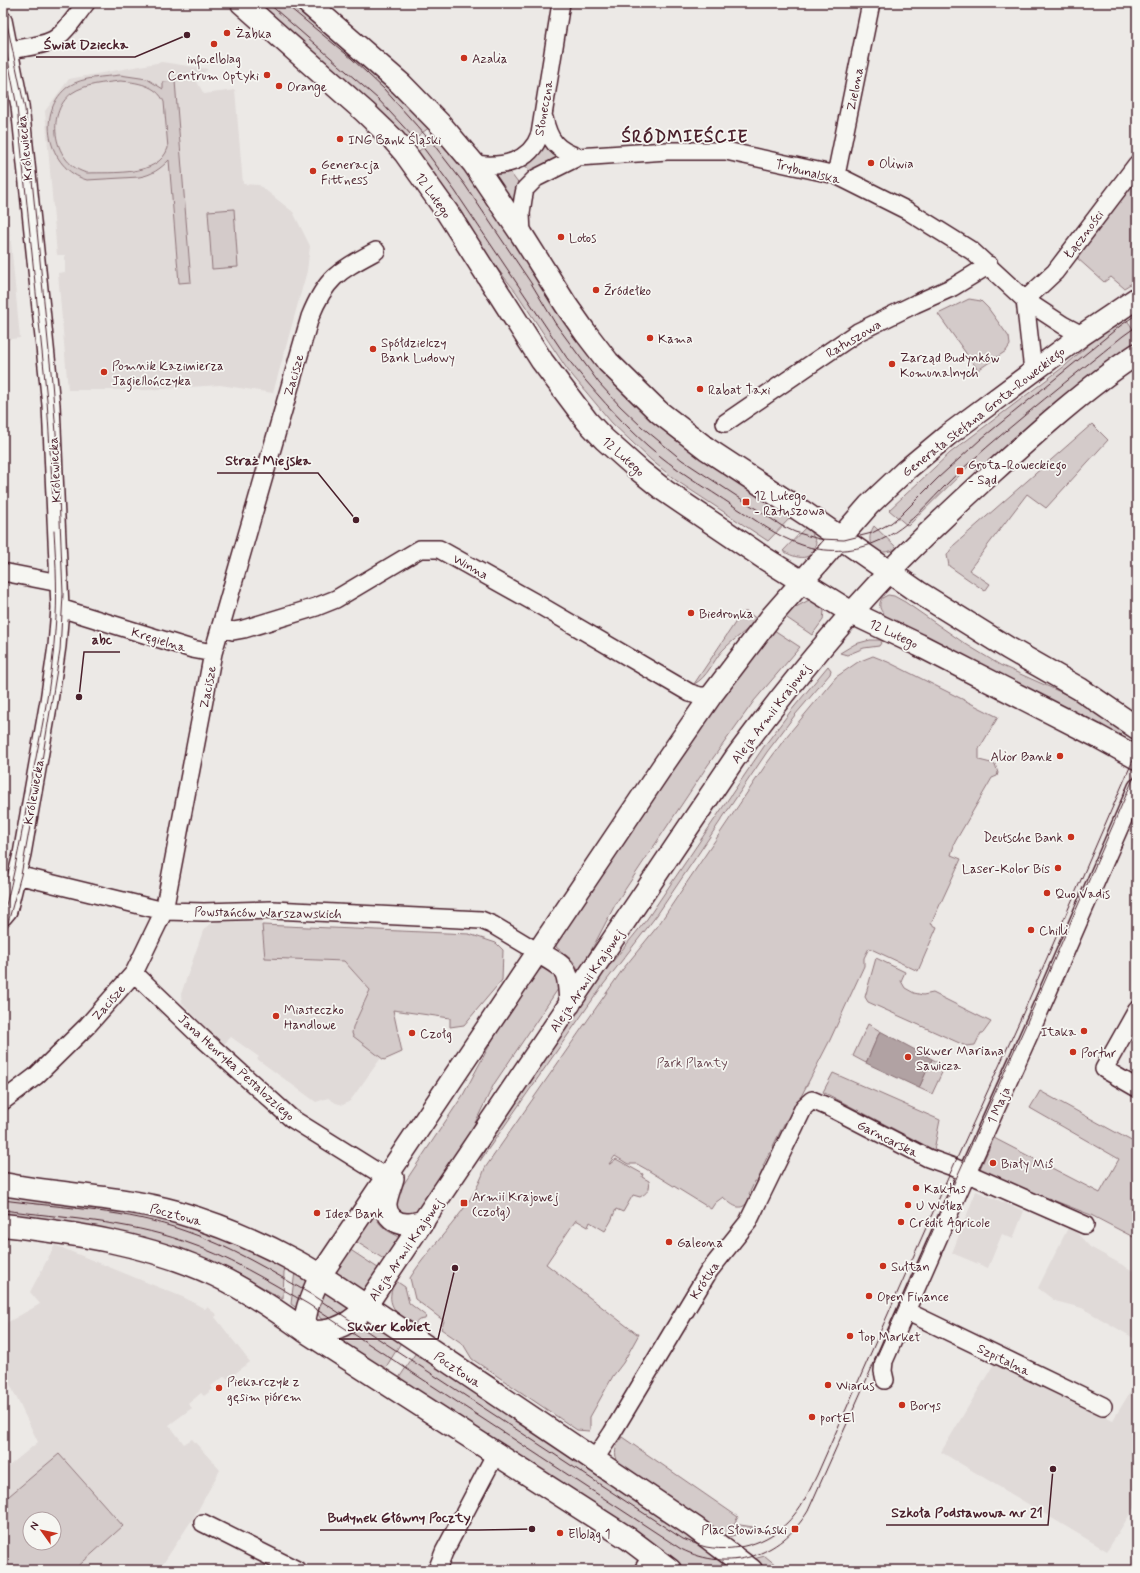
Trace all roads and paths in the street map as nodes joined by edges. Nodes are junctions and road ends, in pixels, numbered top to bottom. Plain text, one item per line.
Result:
1 (86, 3) edge
2 (242, 3) edge
3 (308, 3) edge
4 (560, 3) edge
5 (871, 3) edge
6 (3, 20) edge
7 (10, 50) junction
8 (544, 114) junction
9 (578, 157) junction
10 (474, 164) junction
11 (1137, 164) edge
12 (836, 175) junction
13 (522, 235) junction
14 (376, 251) dead end
15 (989, 265) junction
16 (1137, 298) edge
17 (1025, 300) junction
18 (1082, 335) junction
19 (1137, 354) edge
20 (1033, 371) junction
21 (725, 423) dead end
22 (840, 537) junction
23 (3, 572) edge
24 (889, 572) junction
25 (802, 582) junction
26 (59, 583) junction
27 (60, 608) junction
28 (852, 613) junction
29 (220, 628) junction
30 (213, 653) junction
31 (711, 696) junction
32 (1137, 728) edge
33 (1137, 758) edge
34 (1137, 787) edge
35 (17, 875) junction
36 (164, 911) junction
37 (3, 917) edge
38 (538, 952) junction
39 (134, 973) junction
40 (570, 1004) junction
41 (1137, 1010) edge
42 (1137, 1088) edge
43 (812, 1100) joint
44 (3, 1101) edge
45 (392, 1171) junction
46 (966, 1174) junction
47 (3, 1184) edge
48 (424, 1220) junction
49 (3, 1225) edge
50 (1085, 1225) dead end
51 (320, 1276) junction
52 (366, 1306) junction
53 (906, 1311) junction
54 (305, 1331) junction
55 (885, 1380) dead end
56 (1103, 1406) dead end
57 (496, 1453) junction
58 (594, 1460) junction
59 (203, 1524) dead end
60 (648, 1563) edge
61 (290, 1569) edge
62 (437, 1570) edge
63 (670, 1570) edge
64 (751, 1570) edge

1 - 7 street
2 - 25 main road, 12 Lutego
3 - 10 main road
4 - 8 street, Słoneczna
5 - 12 street, Zielona
6 - 7 street, Królewiecka
7 - 26 street, Królewiecka
8 - 9 street
8 - 10 street, Słoneczna
9 - 12 street, Trybunalska
9 - 13 street
10 - 13 main road
11 - 17 street, Łączności
12 - 15 street, Trybunalska
13 - 22 main road
14 - 29 street, Zacisze
15 - 17 street, Trybunalska
15 - 21 street, Ratuszowa
16 - 18 street, Generała Stefana Grota-Roweckiego
17 - 18 street, Trybunalska
17 - 20 street
18 - 20 street, Generała Stefana Grota-Roweckiego
19 - 24 street
20 - 22 street, Generała Stefana Grota-Roweckiego
22 - 24 main road
22 - 25 street, Generała Stefana Grota-Roweckiego
23 - 26 street
24 - 28 street, Aleja Armii Krajowej
24 - 32 main road
25 - 28 main road, 12 Lutego
25 - 31 street
26 - 27 street, Królewiecka
27 - 30 street, Kręgielna
27 - 35 street, Królewiecka
28 - 33 main road, 12 Lutego
28 - 40 street, Aleja Armii Krajowej
29 - 30 street, Zacisze
29 - 31 street, Winna
30 - 36 street, Zacisze
31 - 38 street
34 - 46 street, 1 Maja
35 - 36 street, Powstańców Warszawskich
35 - 37 street, Królewiecka
36 - 38 street, Powstańców Warszawskich
36 - 39 street, Zacisze
38 - 40 street
38 - 45 street
39 - 44 street, Zacisze
39 - 45 street, Jana Henryka Pestalozziego
40 - 48 street, Aleja Armii Krajowej
41 - 42 street
43 - 46 street, Garncarska
43 - 58 street, Krótka
45 - 48 street
45 - 51 street
46 - 50 street, Garncarska
46 - 53 street, 1 Maja
47 - 51 main road, Pocztowa
48 - 52 street, Aleja Armii Krajowej
49 - 54 main road
51 - 52 main road, Pocztowa
51 - 54 street
52 - 54 street, Aleja Armii Krajowej
52 - 58 main road, Pocztowa
53 - 55 street, 1 Maja
53 - 56 street, Szpitalna
54 - 57 main road
57 - 60 main road
57 - 62 street
58 - 64 main road, Pocztowa
59 - 61 street
60 - 63 main road

